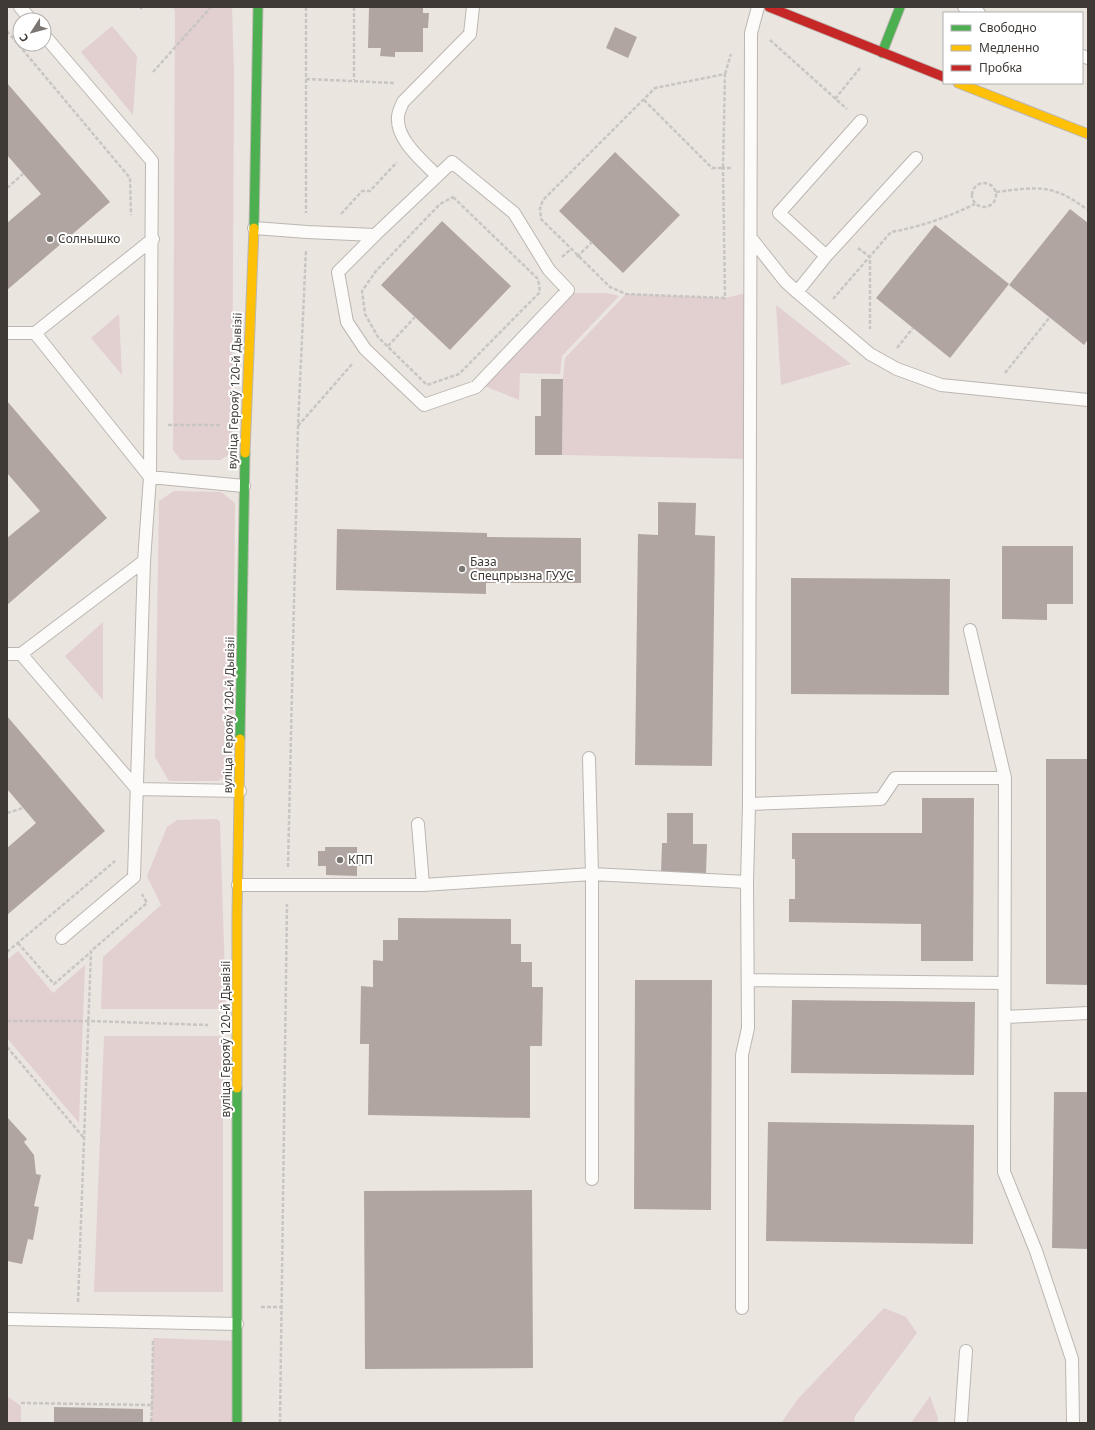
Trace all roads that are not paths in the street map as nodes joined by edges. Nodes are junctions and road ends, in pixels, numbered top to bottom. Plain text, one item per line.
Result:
1 (258, 7) edge
2 (473, 7) edge
3 (758, 7) edge
4 (769, 7) edge
5 (900, 7) edge
6 (964, 7) edge
7 (976, 12) edge
8 (52, 44) edge
9 (882, 53) junction
10 (943, 77) edge
11 (961, 84) edge
12 (861, 121) road end
13 (1088, 134) edge
14 (916, 158) dead end
15 (437, 176) junction
16 (254, 228) junction
17 (375, 235) junction
18 (751, 238) junction
19 (153, 239) junction
20 (826, 256) junction
21 (797, 292) junction
22 (7, 333) edge
23 (36, 333) junction
24 (1088, 400) edge
25 (150, 477) junction
26 (244, 486) junction
27 (144, 561) junction
28 (970, 630) dead end
29 (7, 654) edge
30 (21, 654) junction
31 (589, 758) dead end
32 (1005, 778) junction
33 (137, 789) junction
34 (240, 791) junction
35 (749, 804) junction
36 (418, 824) dead end
37 (592, 874) junction
38 (747, 882) junction
39 (238, 885) junction
40 (423, 885) junction
41 (62, 938) dead end
42 (748, 980) junction
43 (1004, 983) junction
44 (1088, 1013) edge
45 (1005, 1017) junction
46 (592, 1179) dead end
47 (742, 1308) dead end
48 (7, 1319) edge
49 (237, 1324) junction
50 (966, 1351) dead end
51 (237, 1423) edge
52 (961, 1423) edge
53 (1073, 1423) edge

1 - 16 street, вуліца Герояў 120-й Дывізіі
2 - 15 lane
3 - 18 lane
4 - 9 street
5 - 9 street
6 - 7 lane
8 - 19 lane
9 - 10 street
11 - 13 street
12 - 20 lane
14 - 20 lane
15 - 17 lane
15 - 17 lane
16 - 17 lane
16 - 26 street, вуліца Герояў 120-й Дывізіі
18 - 21 lane
18 - 35 lane
19 - 23 lane
19 - 25 lane
20 - 21 lane
21 - 24 lane
22 - 23 lane
23 - 25 lane
25 - 26 lane
25 - 27 lane
26 - 34 street, вуліца Герояў 120-й Дывізіі
27 - 30 lane
27 - 33 lane
28 - 32 lane
29 - 30 lane
30 - 33 lane
31 - 37 lane
32 - 35 lane
32 - 43 lane
33 - 34 lane
33 - 41 lane
34 - 39 street, вуліца Герояў 120-й Дывізіі
35 - 38 lane
36 - 40 lane
37 - 38 lane
37 - 40 lane
37 - 46 lane
38 - 42 lane
39 - 40 lane
39 - 49 street, вуліца Герояў 120-й Дывізіі
42 - 43 lane
42 - 47 lane
43 - 45 lane
44 - 45 lane
45 - 53 lane
48 - 49 lane
49 - 51 street, вуліца Герояў 120-й Дывізіі
50 - 52 lane

